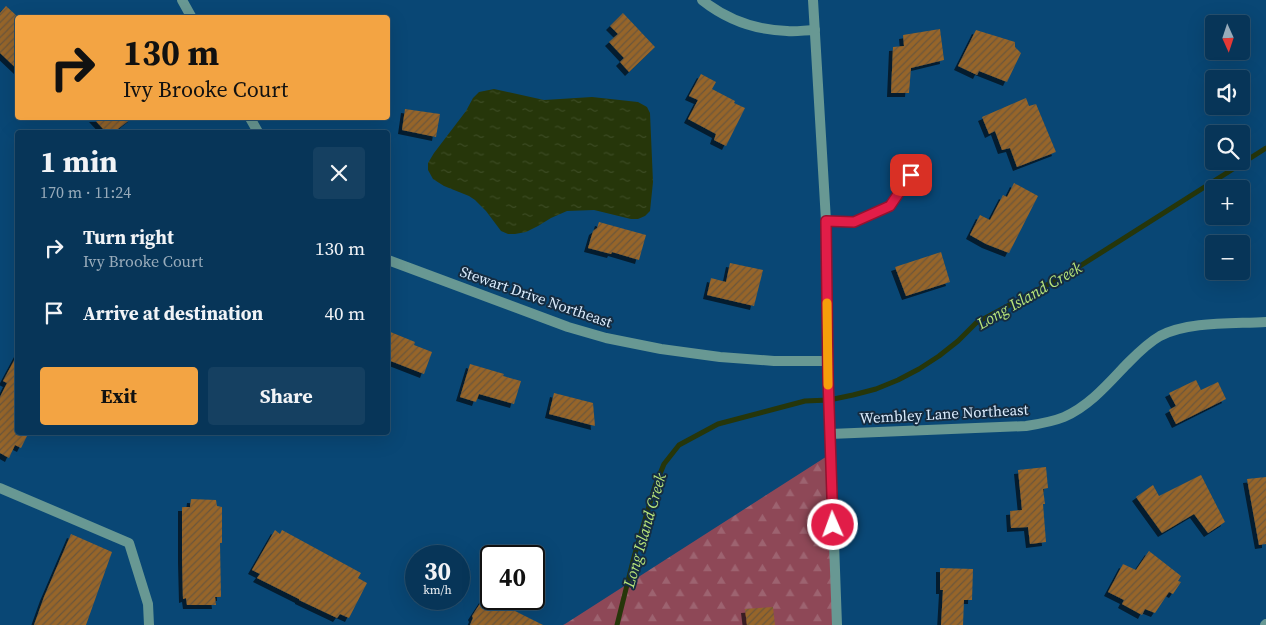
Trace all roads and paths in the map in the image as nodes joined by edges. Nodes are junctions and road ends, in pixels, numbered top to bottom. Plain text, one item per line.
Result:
1 (182, 0) edge
2 (702, 0) edge
3 (813, 0) edge
4 (190, 15) edge
5 (815, 30) junction
6 (911, 175) dead end
7 (826, 221) junction
8 (390, 261) edge
9 (1266, 322) edge
10 (828, 360) junction
11 (830, 434) junction
12 (0, 488) edge
13 (149, 625) edge
14 (837, 625) edge

1 - 4 street
2 - 5 street
3 - 5 street
5 - 7 street
6 - 7 street
7 - 10 street
8 - 10 street, Stewart Drive Northeast
9 - 11 street, Wembley Lane Northeast
10 - 11 street
11 - 14 street
12 - 13 street

